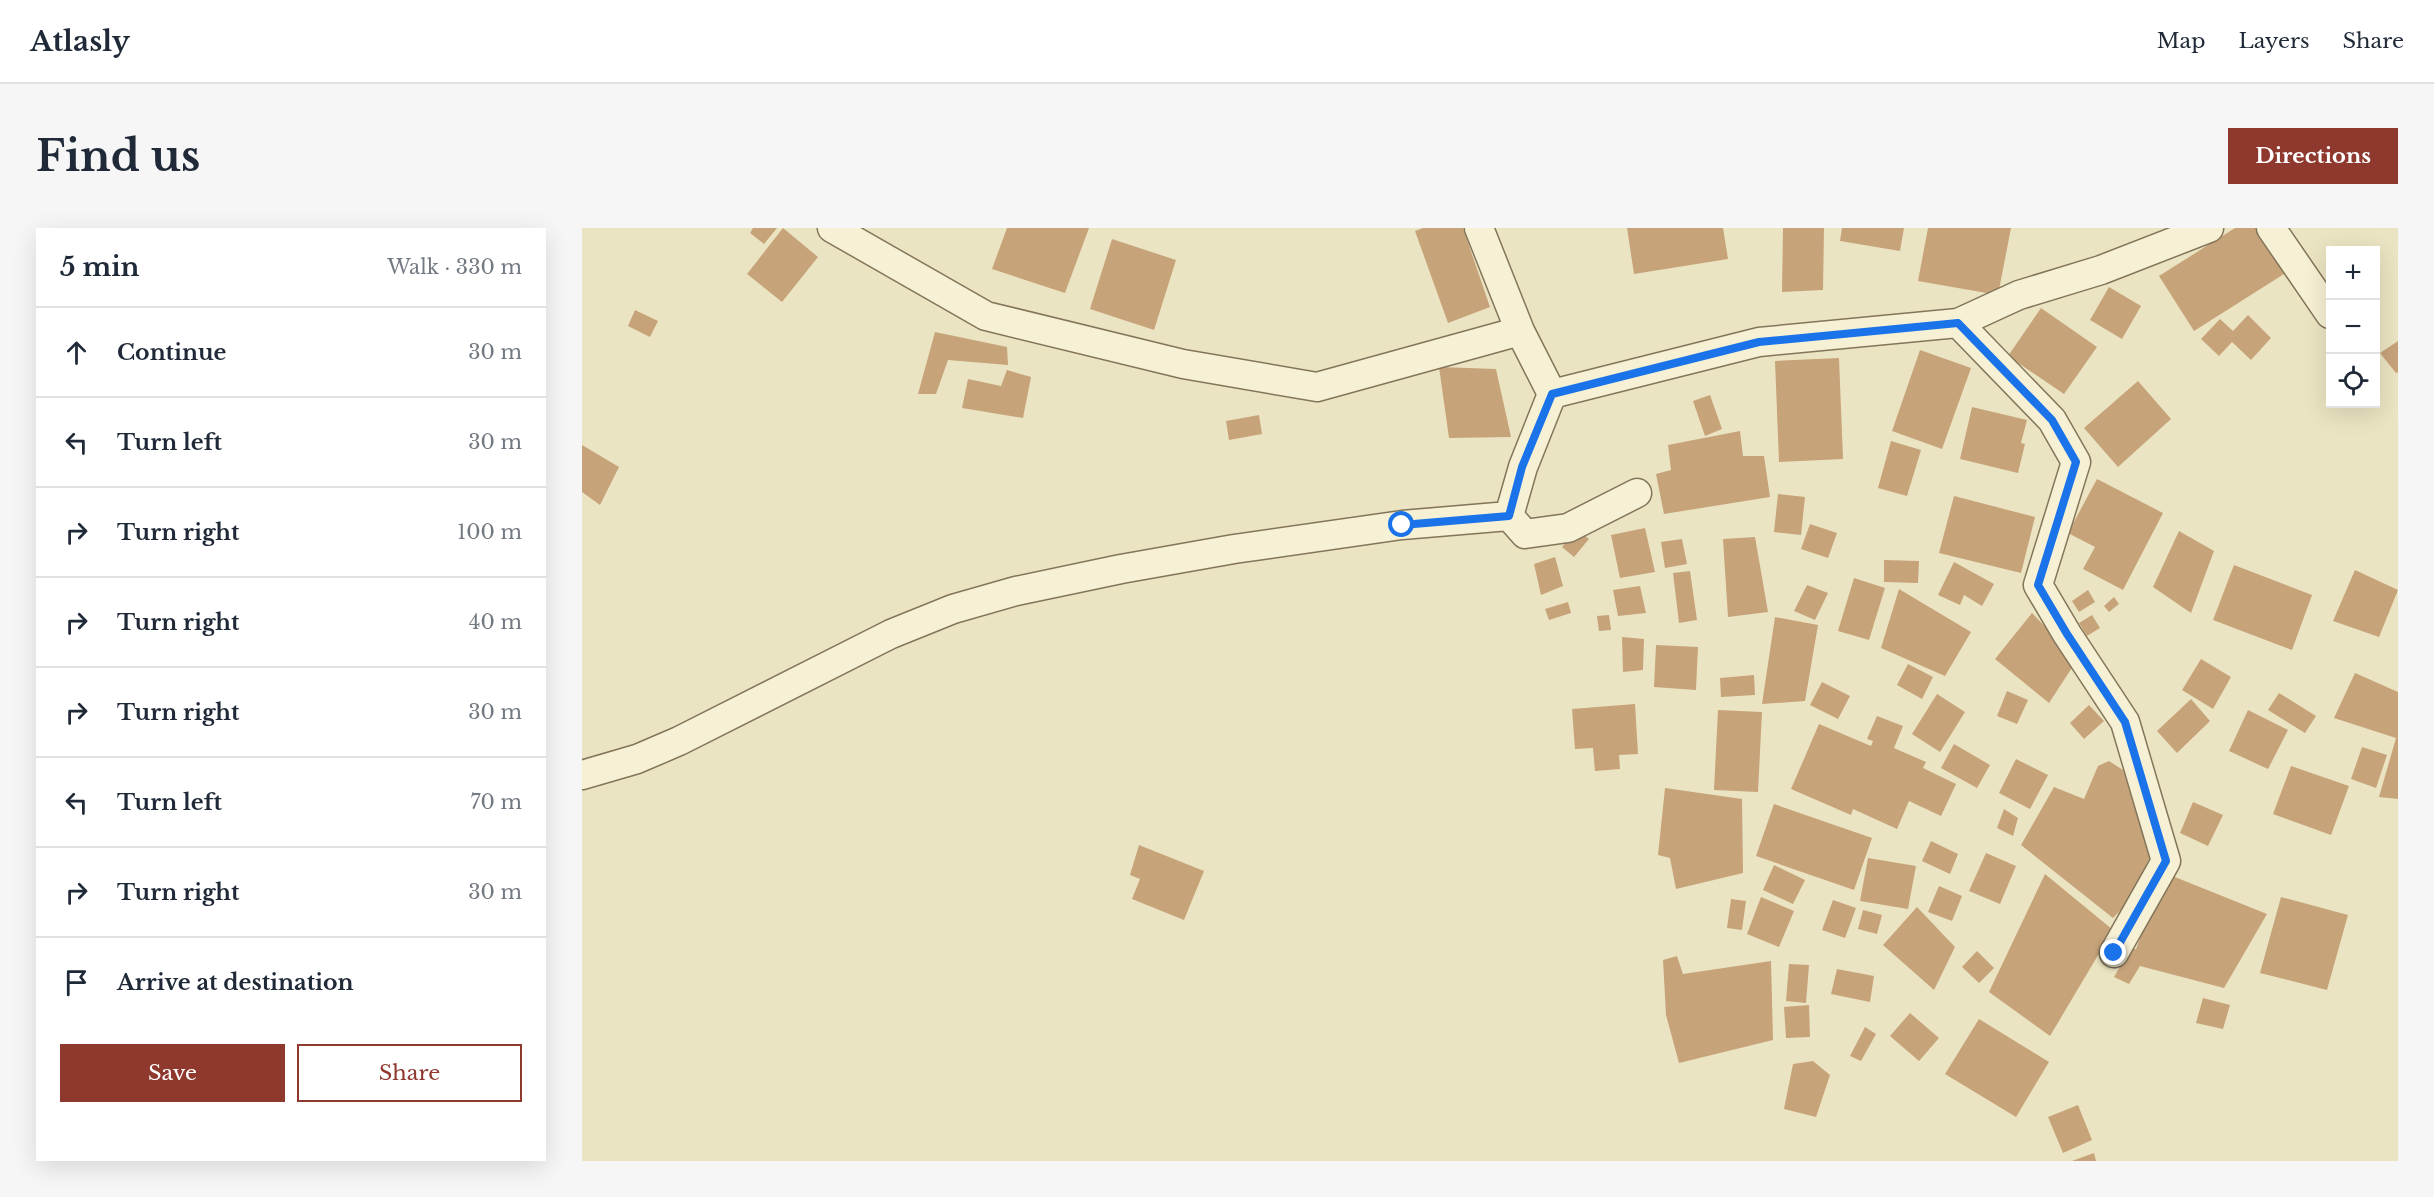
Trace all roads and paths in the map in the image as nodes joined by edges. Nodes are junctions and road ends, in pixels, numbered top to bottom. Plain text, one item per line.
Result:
1 (832, 228) edge
2 (1479, 228) edge
3 (2209, 228) edge
4 (2271, 228) edge
5 (2326, 307) edge
6 (1958, 323) junction
7 (1520, 331) junction
8 (1552, 394) junction
9 (1637, 493) dead end
10 (1509, 516) junction
11 (582, 776) edge
12 (2114, 953) dead end

1 - 7 street
2 - 7 street
3 - 6 street
4 - 5 street
6 - 8 street
6 - 12 street
7 - 8 street
8 - 10 street
9 - 10 street
10 - 11 street

